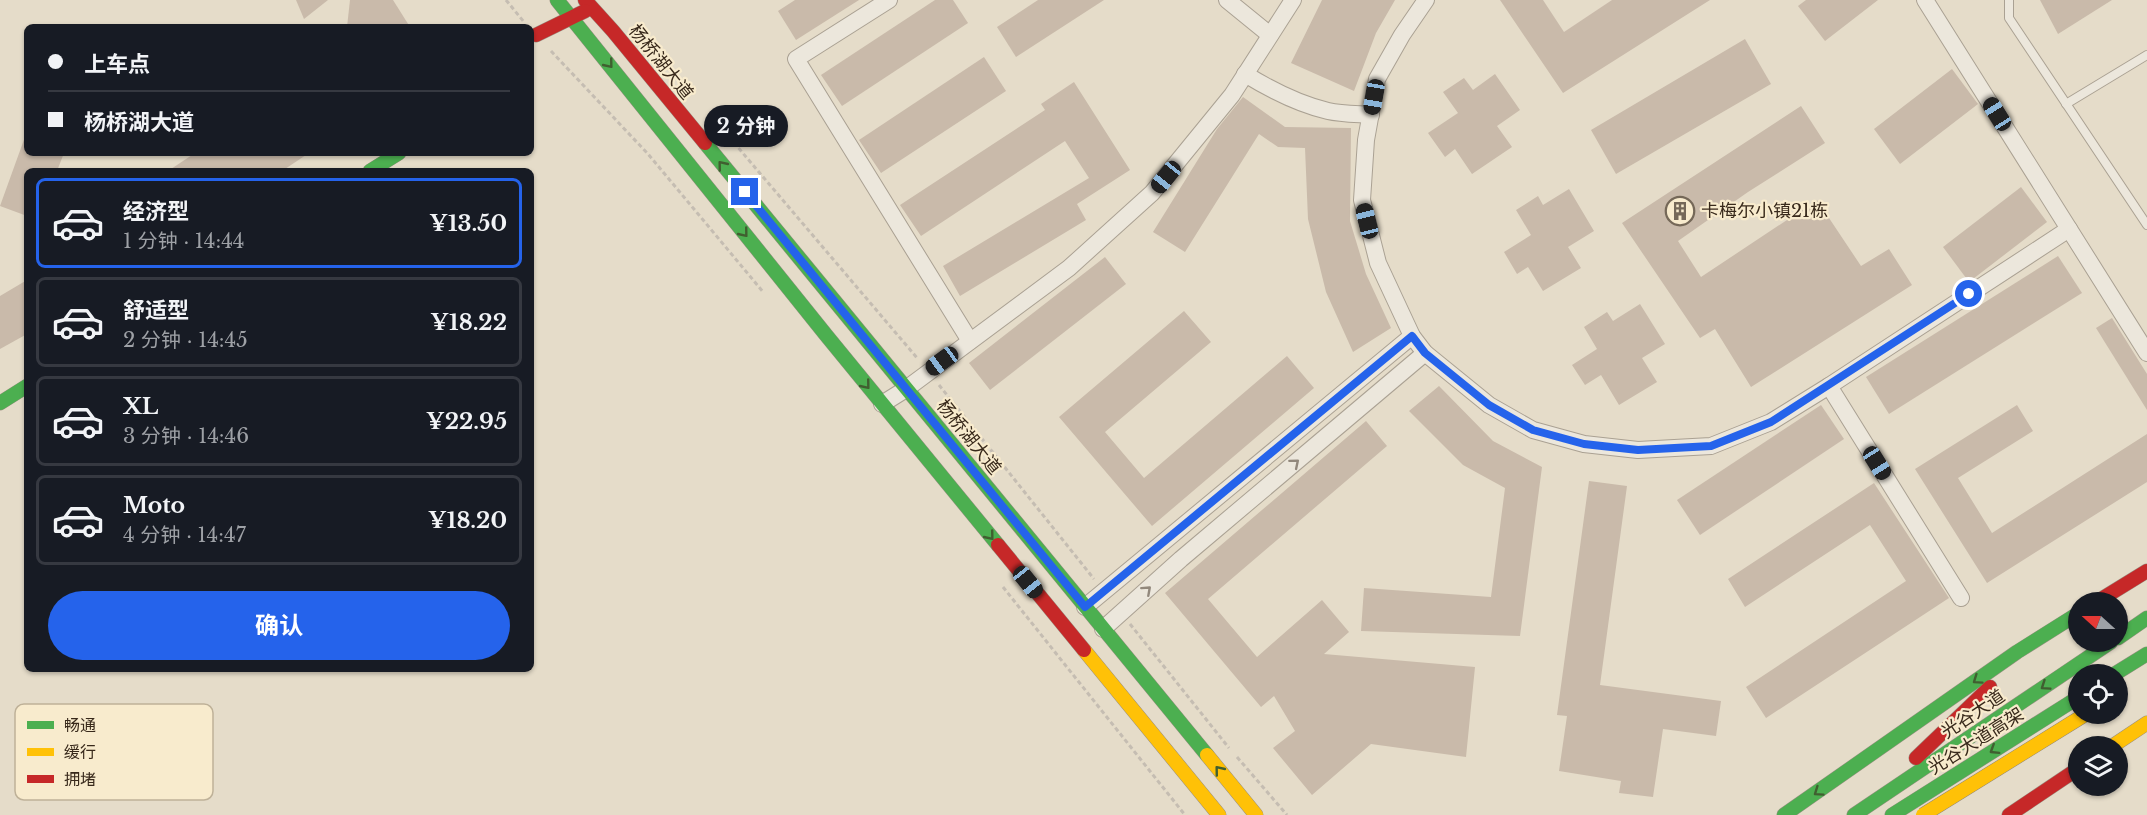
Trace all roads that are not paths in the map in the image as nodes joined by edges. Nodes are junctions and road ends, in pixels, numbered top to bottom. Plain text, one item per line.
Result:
1 (889, 0) edge
2 (1227, 0) edge
3 (1293, 0) edge
4 (1426, 0) edge
5 (1925, 0) edge
6 (2010, 0) edge
7 (559, 1) edge
8 (592, 2) edge
9 (572, 19) junction
10 (534, 32) edge
11 (534, 33) edge
12 (1270, 35) junction
13 (2147, 55) edge
14 (1245, 75) junction
15 (2066, 104) junction
16 (1371, 115) junction
17 (394, 156) edge
18 (375, 168) edge
19 (2147, 225) edge
20 (2069, 229) junction
21 (1412, 336) junction
22 (970, 341) junction
23 (1425, 353) junction
24 (2147, 353) edge
25 (1829, 386) junction
26 (24, 388) edge
27 (906, 389) junction
28 (0, 403) edge
29 (882, 404) junction
30 (2147, 571) edge
31 (2113, 592) edge
32 (1961, 598) dead end
33 (1085, 607) junction
34 (2147, 618) edge
35 (2068, 620) edge
36 (1103, 629) junction
37 (2128, 631) edge
38 (2038, 639) junction
39 (2096, 652) edge
40 (2147, 654) edge
41 (2128, 666) edge
42 (2147, 668) edge
43 (2128, 680) edge
44 (2068, 704) edge
45 (2068, 719) edge
46 (2147, 723) edge
47 (2070, 724) edge
48 (2128, 736) edge
49 (2068, 775) edge
50 (1860, 811) edge
51 (1219, 815) edge
52 (1256, 815) edge
53 (1784, 815) edge
54 (1892, 815) edge
55 (1923, 815) edge
56 (1929, 815) edge
57 (2009, 815) edge

1 - 22 street
2 - 12 street
3 - 12 street
4 - 16 street
5 - 20 street
6 - 15 lane
7 - 9 main road
7 - 10 main road
8 - 9 main road
27 -> 8 main road, 杨桥湖大道
9 - 11 main road
9 -> 29 main road
12 - 14 street
13 - 15 lane
14 - 16 street
14 - 22 street
15 - 19 lane
16 - 21 street
17 - 18 main road
20 - 24 street
20 - 25 street
21 - 23 street
21 - 33 street
22 - 27 street
23 - 25 street
36 -> 23 street
25 - 32 street
26 - 28 main road
27 - 29 street
27 - 33 main road, 杨桥湖大道
29 -> 51 main road
30 - 31 main road
33 - 36 main road, 杨桥湖大道
34 - 37 main road
35 - 38 main road
52 -> 36 main road, 杨桥湖大道
38 - 50 main road
38 -> 53 main road
39 -> 50 main road, 光谷大道
40 - 41 main road
42 - 43 main road
44 -> 54 main road, 光谷大道高架
45 - 56 main road
46 - 48 main road
47 - 55 main road, 光谷大道高架, bridge
49 - 57 main road

